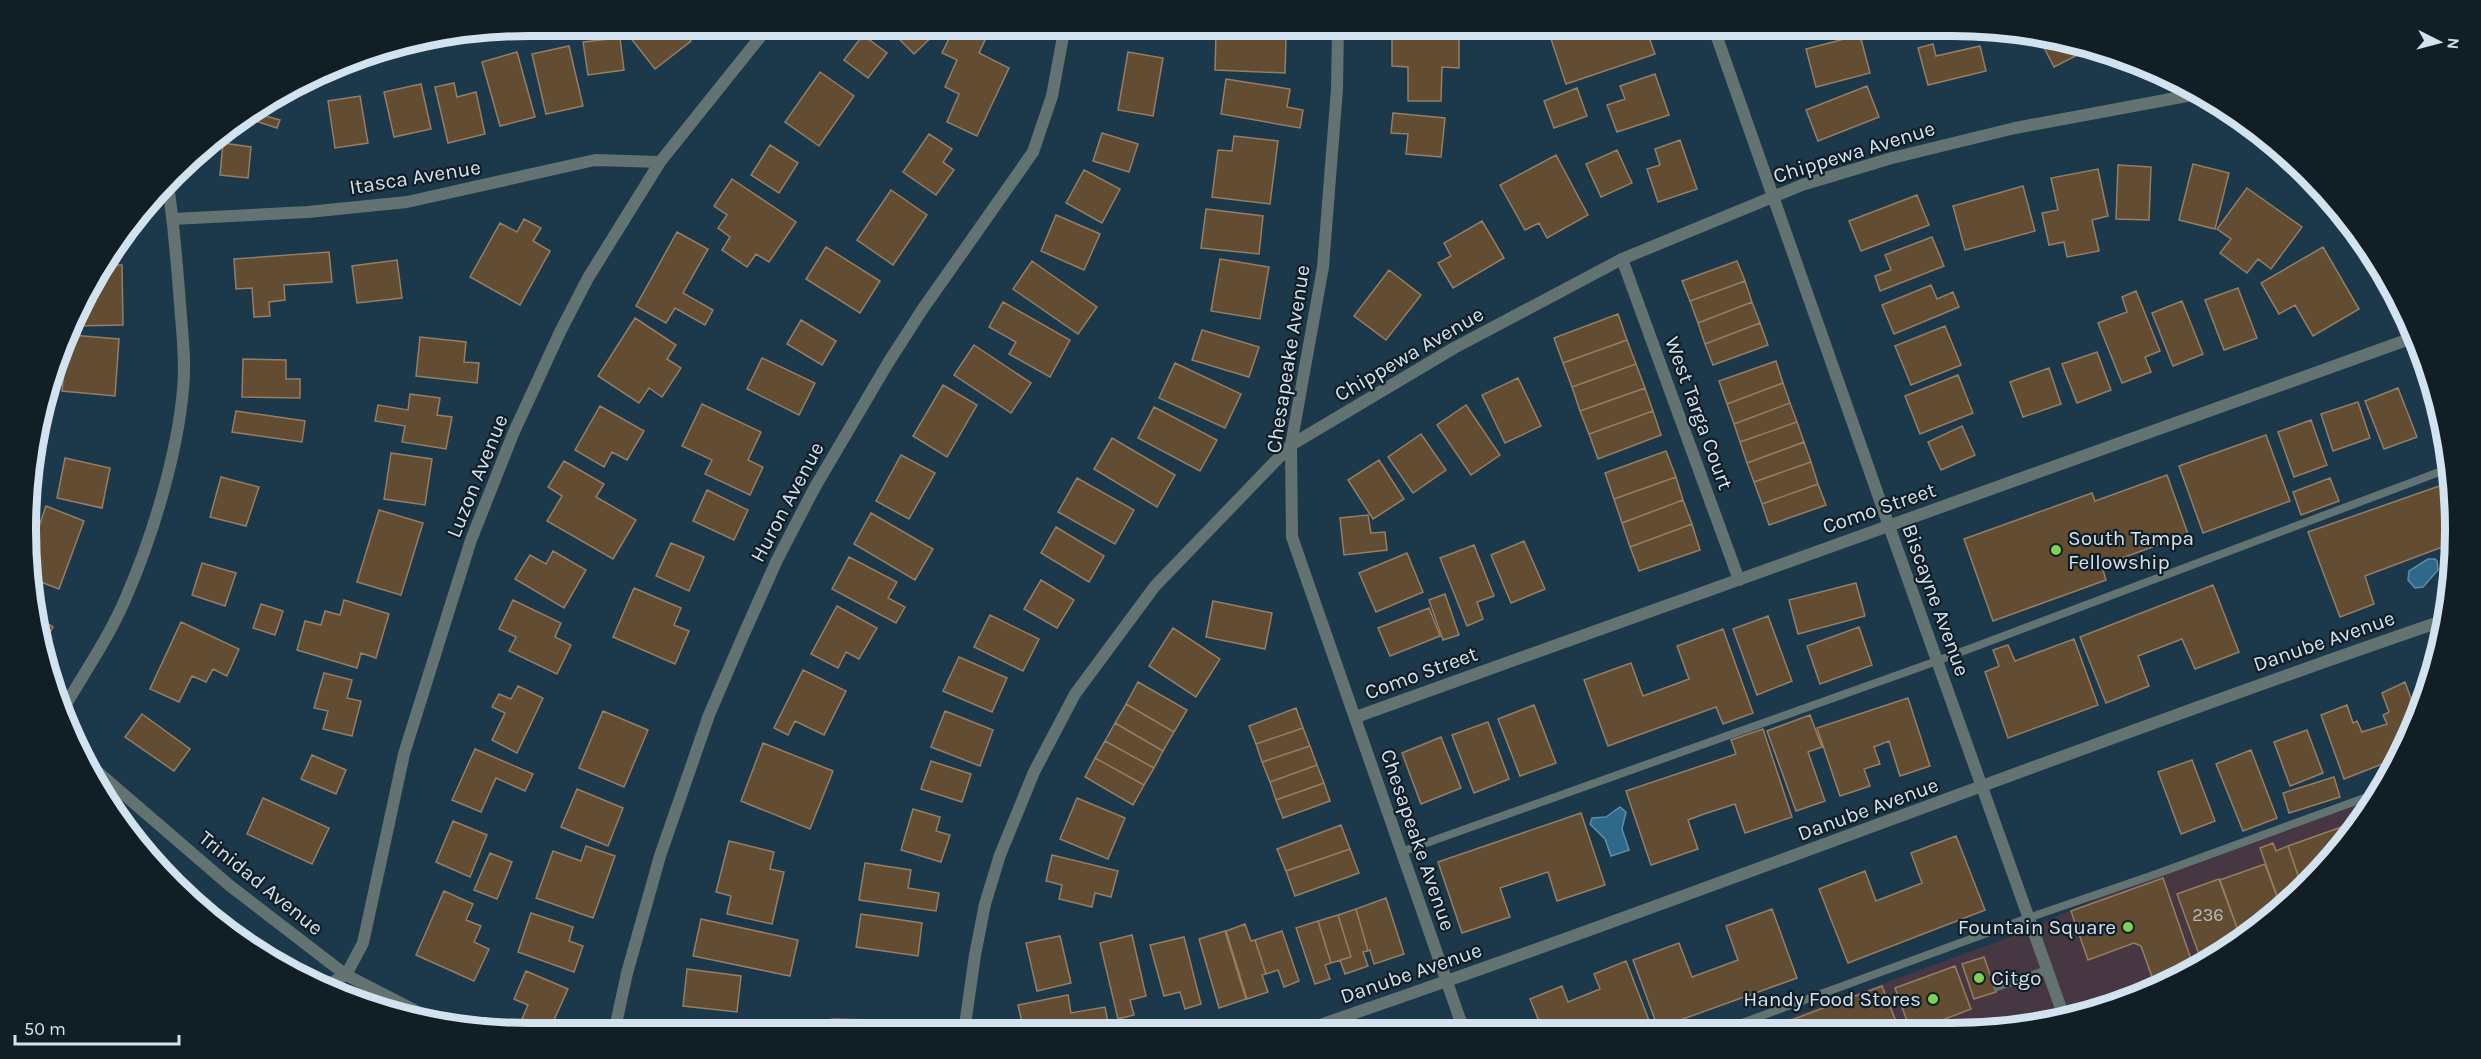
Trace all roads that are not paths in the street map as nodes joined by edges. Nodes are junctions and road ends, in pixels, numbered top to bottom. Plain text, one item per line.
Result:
1 (761, 36) edge
2 (1063, 36) edge
3 (1338, 36) edge
4 (1717, 36) edge
5 (2187, 96) edge
6 (660, 162) junction
7 (169, 193) edge
8 (1773, 196) junction
9 (173, 219) junction
10 (1623, 259) junction
11 (2407, 340) edge
12 (1291, 446) junction
13 (2442, 471) edge
14 (1888, 526) junction
15 (1739, 580) junction
16 (2436, 623) edge
17 (1937, 661) junction
18 (68, 702) edge
19 (1356, 717) junction
20 (102, 775) edge
21 (1983, 788) junction
22 (2366, 797) edge
23 (1401, 852) junction
24 (2028, 918) junction
25 (2047, 970) junction
26 (346, 975) junction
27 (333, 982) edge
28 (1446, 982) junction
29 (1997, 987) dead end
30 (411, 1008) edge
31 (2062, 1010) edge
32 (616, 1023) edge
33 (965, 1023) edge
34 (1326, 1023) edge
35 (1461, 1023) edge
36 (1742, 1023) edge

1 - 6 street, Luzon Avenue
2 - 32 street, Huron Avenue
3 - 12 street, Chesapeake Avenue
4 - 8 street, Biscayne Avenue
5 - 8 street, Chippewa Avenue
6 - 9 street, Itasca Avenue
6 - 26 street, Luzon Avenue
7 - 9 street
8 - 10 street, Chippewa Avenue
8 - 14 street, Biscayne Avenue
9 - 18 street
10 - 12 street, Chippewa Avenue
10 - 15 street, West Targa Court
11 - 14 street, Como Street
12 - 19 street, Chesapeake Avenue
12 - 33 street, Chippewa Avenue
13 - 17 lane
14 - 15 street, Como Street
14 - 17 street, Biscayne Avenue
15 - 19 street, Como Street
16 - 21 street, Danube Avenue
17 - 21 street, Biscayne Avenue
17 - 23 lane
19 - 23 street, Chesapeake Avenue
20 - 26 street, Trinidad Avenue
21 - 24 street, Biscayne Avenue
21 - 28 street, Danube Avenue
22 - 24 lane
23 - 28 street, Chesapeake Avenue
24 - 25 street, Biscayne Avenue
24 - 36 lane
25 - 29 lane
25 - 31 street, Biscayne Avenue
26 - 27 street
26 - 30 street, Trinidad Avenue
28 - 34 street, Danube Avenue
28 - 35 street, Chesapeake Avenue

